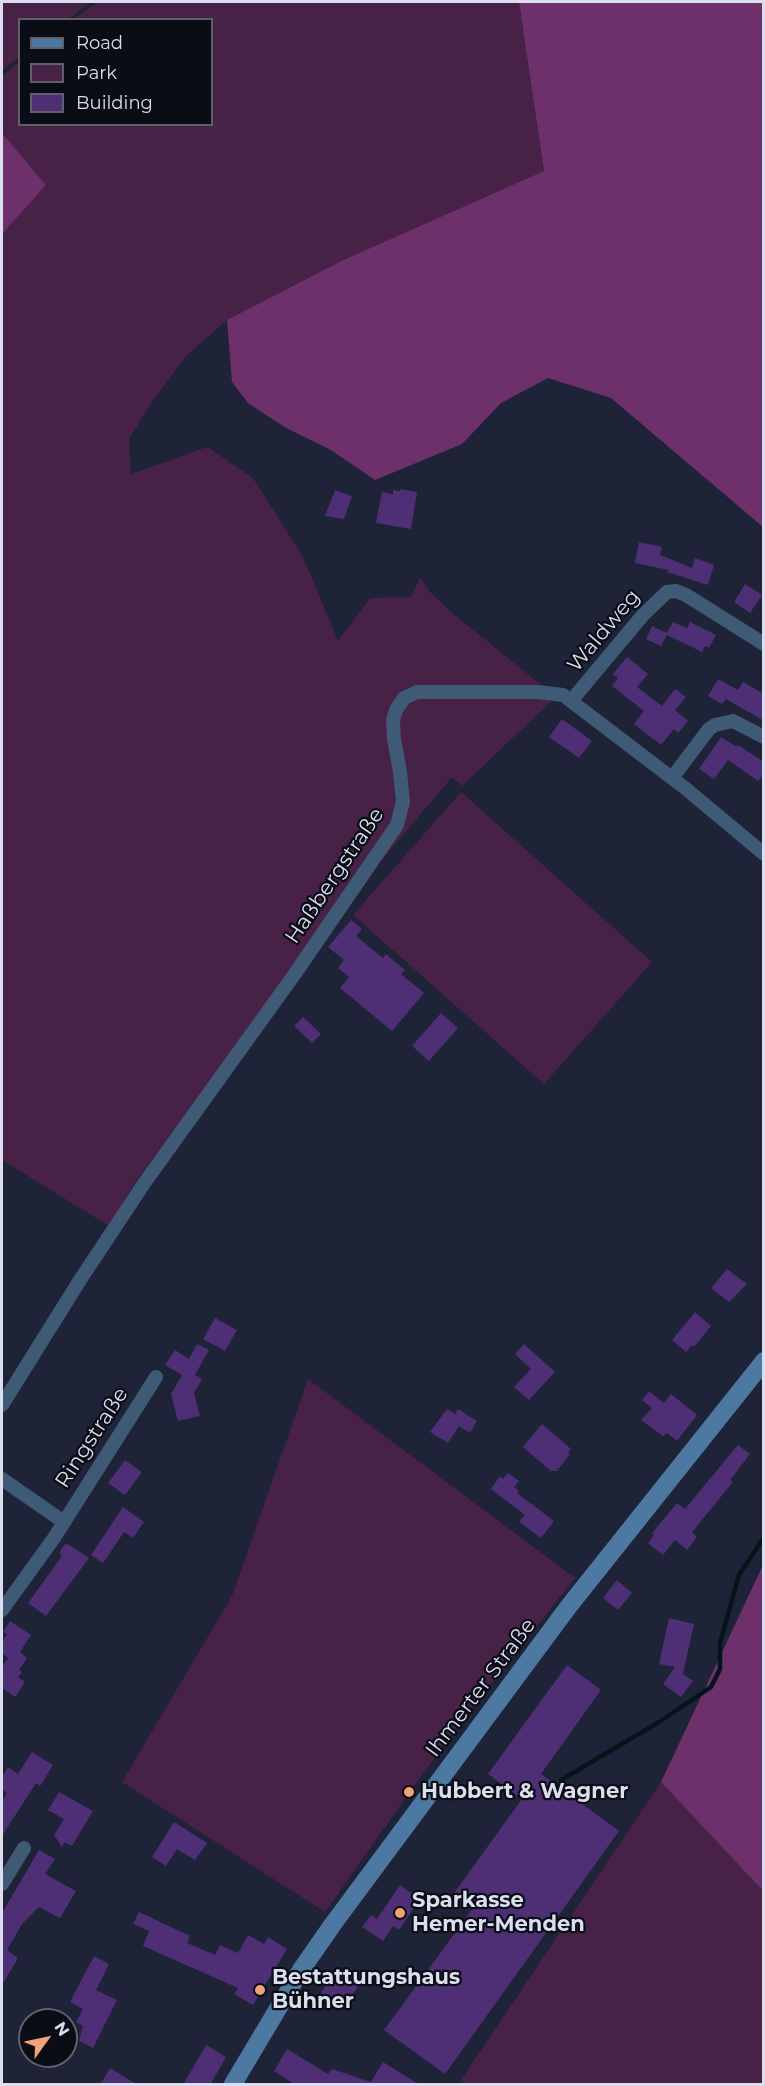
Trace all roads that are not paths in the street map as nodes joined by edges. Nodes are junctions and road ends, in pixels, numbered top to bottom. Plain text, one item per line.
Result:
1 (764, 644) edge
2 (571, 701) junction
3 (764, 737) edge
4 (672, 778) junction
5 (764, 854) edge
6 (764, 1361) edge
7 (156, 1377) dead end
8 (2, 1405) edge
9 (2, 1479) edge
10 (64, 1522) junction
11 (2, 1610) edge
12 (24, 1848) dead end
13 (2, 1884) edge
14 (233, 2085) edge

1 - 2 street, Waldweg
2 - 4 street, Haßbergstraße
2 - 8 street, Haßbergstraße
3 - 4 street
4 - 5 street, Haßbergstraße
6 - 14 main road, Ihmerter Straße
7 - 10 street, Ringstraße
9 - 10 street, Ringstraße
10 - 11 street, Ringstraße
12 - 13 street

